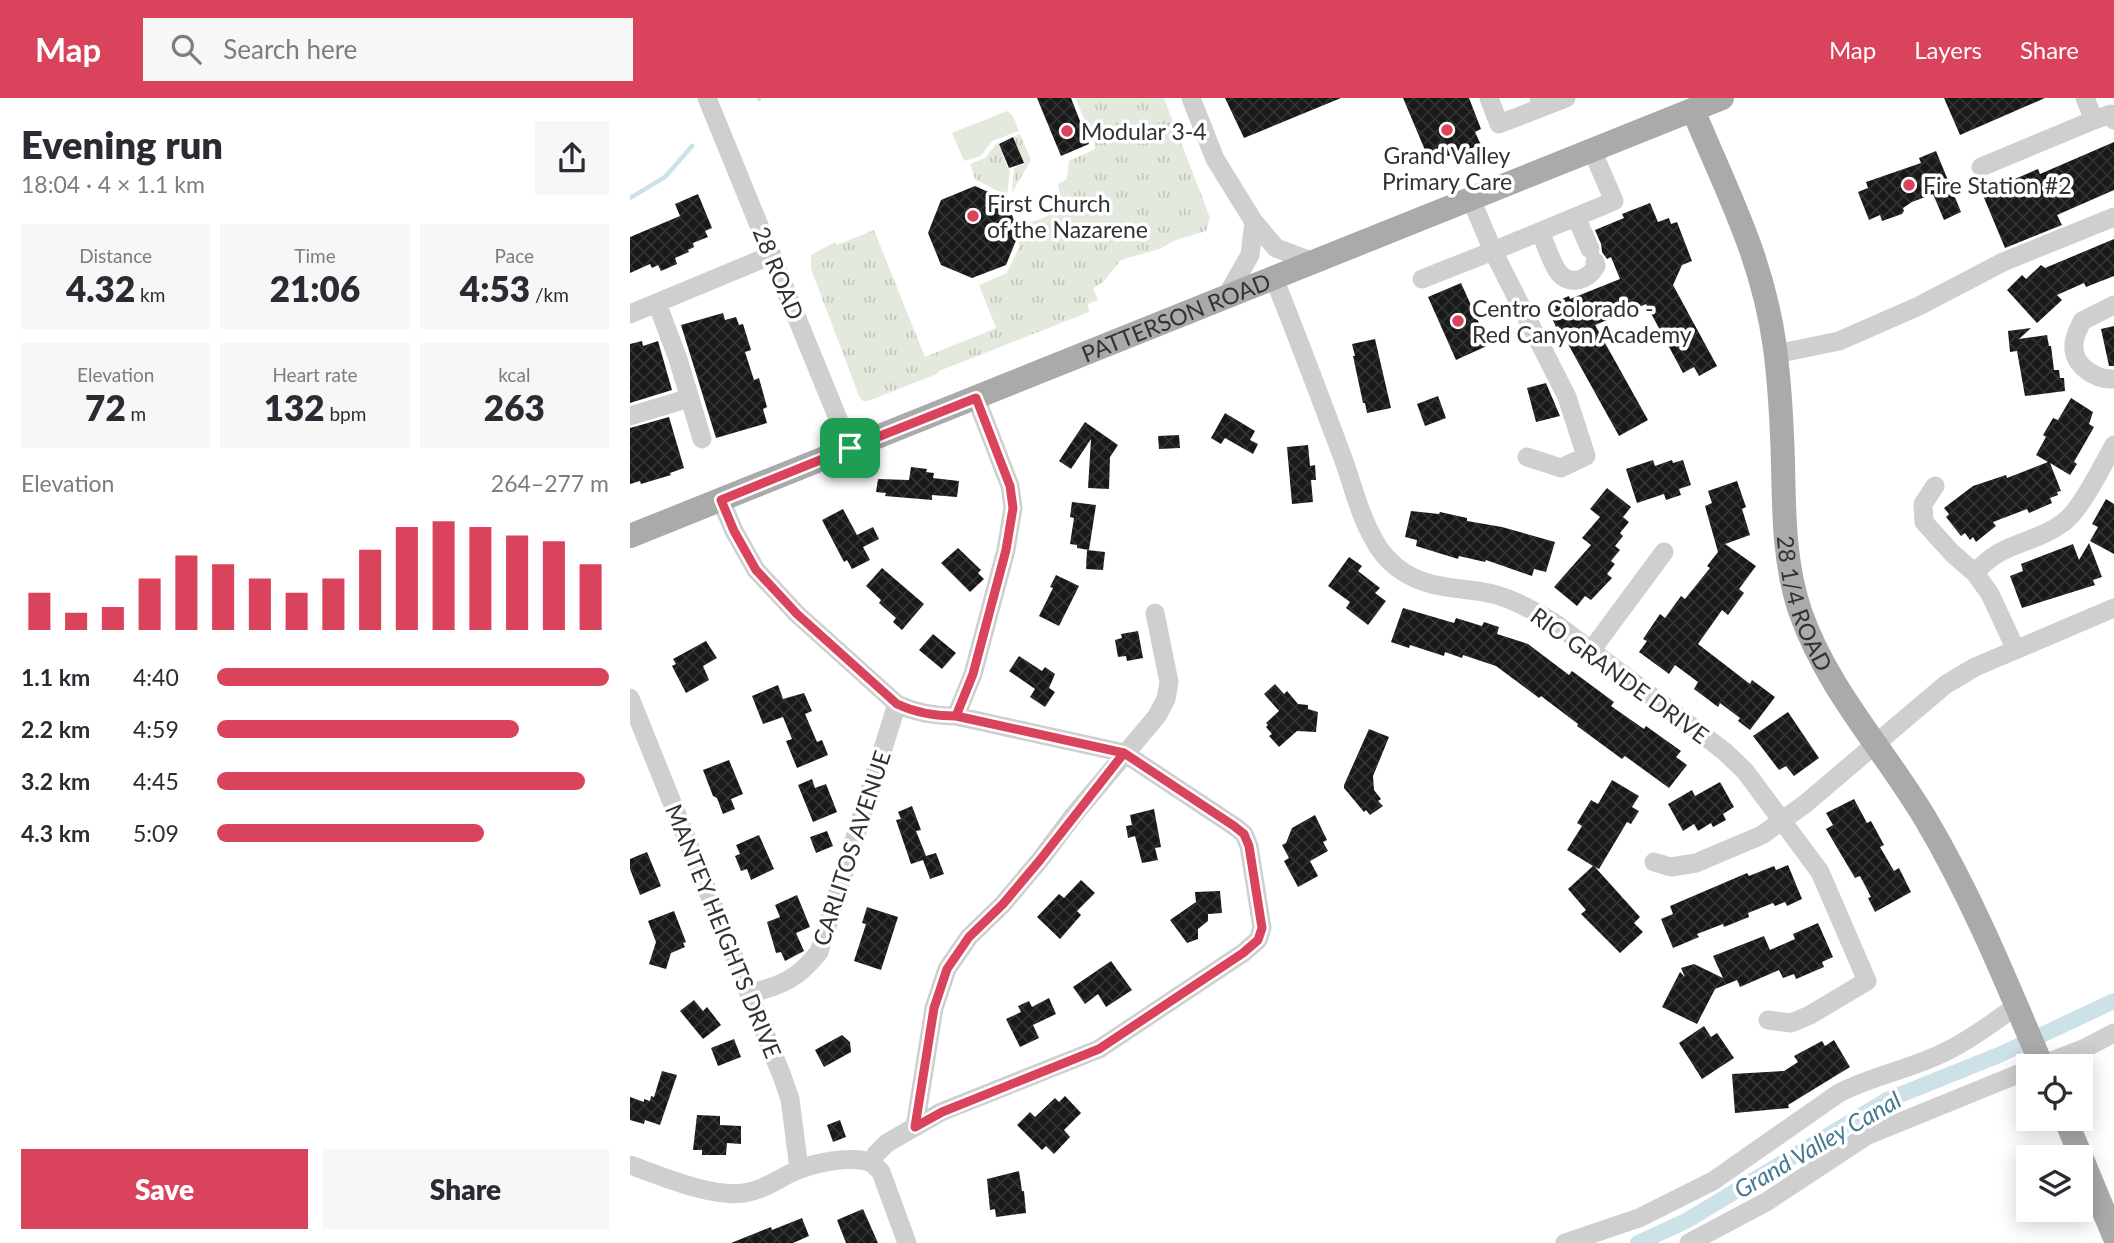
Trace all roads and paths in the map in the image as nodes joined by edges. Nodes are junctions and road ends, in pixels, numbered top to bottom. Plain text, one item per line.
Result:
1 (707, 98) edge
2 (1191, 98) edge
3 (1489, 98) edge
4 (1566, 98) edge
5 (1722, 98) edge
6 (2085, 98) edge
7 (1541, 103) edge
8 (1691, 104) edge
9 (2104, 120) edge
10 (1592, 150) junction
11 (1981, 167) dead end
12 (1471, 198) junction
13 (1576, 217) junction
14 (2114, 217) edge
15 (1254, 222) junction
16 (1540, 232) junction
17 (1493, 251) junction
18 (772, 255) junction
19 (1313, 262) junction
20 (1274, 278) junction
21 (1422, 279) dead end
22 (1226, 296) junction
23 (657, 303) junction
24 (2114, 305) edge
25 (630, 314) edge
26 (1776, 354) junction
27 (2114, 379) edge
28 (690, 398) junction
29 (976, 398) junction
30 (630, 416) edge
31 (702, 439) dead end
32 (2114, 445) edge
33 (850, 448) junction
34 (1527, 457) dead end
35 (1935, 486) dead end
36 (721, 500) junction
37 (630, 536) edge
38 (1664, 552) dead end
39 (1975, 573) junction
40 (2114, 608) edge
41 (1155, 613) dead end
42 (2016, 650) junction
43 (1590, 652) junction
44 (630, 698) edge
45 (897, 704) junction
46 (956, 716) junction
47 (1874, 743) junction
48 (1124, 753) junction
49 (1782, 821) junction
50 (1654, 862) dead end
51 (749, 994) junction
52 (2020, 1014) junction
53 (1768, 1020) dead end
54 (2114, 1033) edge
55 (2034, 1054) edge
56 (2068, 1054) edge
57 (2016, 1074) edge
58 (915, 1127) junction
59 (2070, 1131) edge
60 (872, 1163) junction
61 (630, 1165) edge
62 (799, 1169) junction
63 (2114, 1236) edge
64 (907, 1243) edge
65 (1565, 1243) edge
66 (1689, 1243) edge

1 - 18 street, 28 ROAD
2 - 15 street
3 - 7 street
4 - 7 street
5 - 8 main road, PATTERSON ROAD
6 - 9 street
8 - 10 main road, PATTERSON ROAD
8 - 26 main road, 28 1/4 ROAD
9 - 11 street
10 - 12 main road, PATTERSON ROAD
10 - 13 street
12 - 17 street
12 - 19 main road, PATTERSON ROAD
13 - 16 street
13 - 16 street
14 - 26 street
15 - 19 street
15 - 22 street
16 - 17 street
17 - 21 street
17 - 34 street
18 - 23 street
18 - 33 street, 28 ROAD
19 - 20 main road, PATTERSON ROAD
20 - 22 main road, PATTERSON ROAD
20 - 43 street, RIO GRANDE DRIVE
22 - 29 main road, PATTERSON ROAD
23 - 25 street
23 - 28 street
24 - 27 street
26 - 47 main road, 28 1/4 ROAD
28 - 30 street
28 - 31 street
29 - 33 main road, PATTERSON ROAD
29 - 46 street
32 - 39 street
33 - 36 main road, PATTERSON ROAD
35 - 39 street
36 - 37 main road, PATTERSON ROAD
36 - 45 street
38 - 43 street
39 - 42 street
40 - 42 street
41 - 48 street
42 - 47 street
43 - 49 street, RIO GRANDE DRIVE
44 - 51 street, MANTEY HEIGHTS DRIVE
45 - 46 street
45 - 51 street, CARLITOS AVENUE
46 - 48 street
47 - 49 street
47 - 52 main road, 28 1/4 ROAD
48 - 58 street
48 - 58 street
49 - 50 street
49 - 53 street, RIO GRANDE DRIVE
51 - 62 street, MANTEY HEIGHTS DRIVE
52 - 55 main road, 28 1/4 ROAD
52 - 65 street
54 - 56 street
57 - 66 street
58 - 60 street
59 - 63 main road
60 - 62 street
60 - 64 street
61 - 62 street

